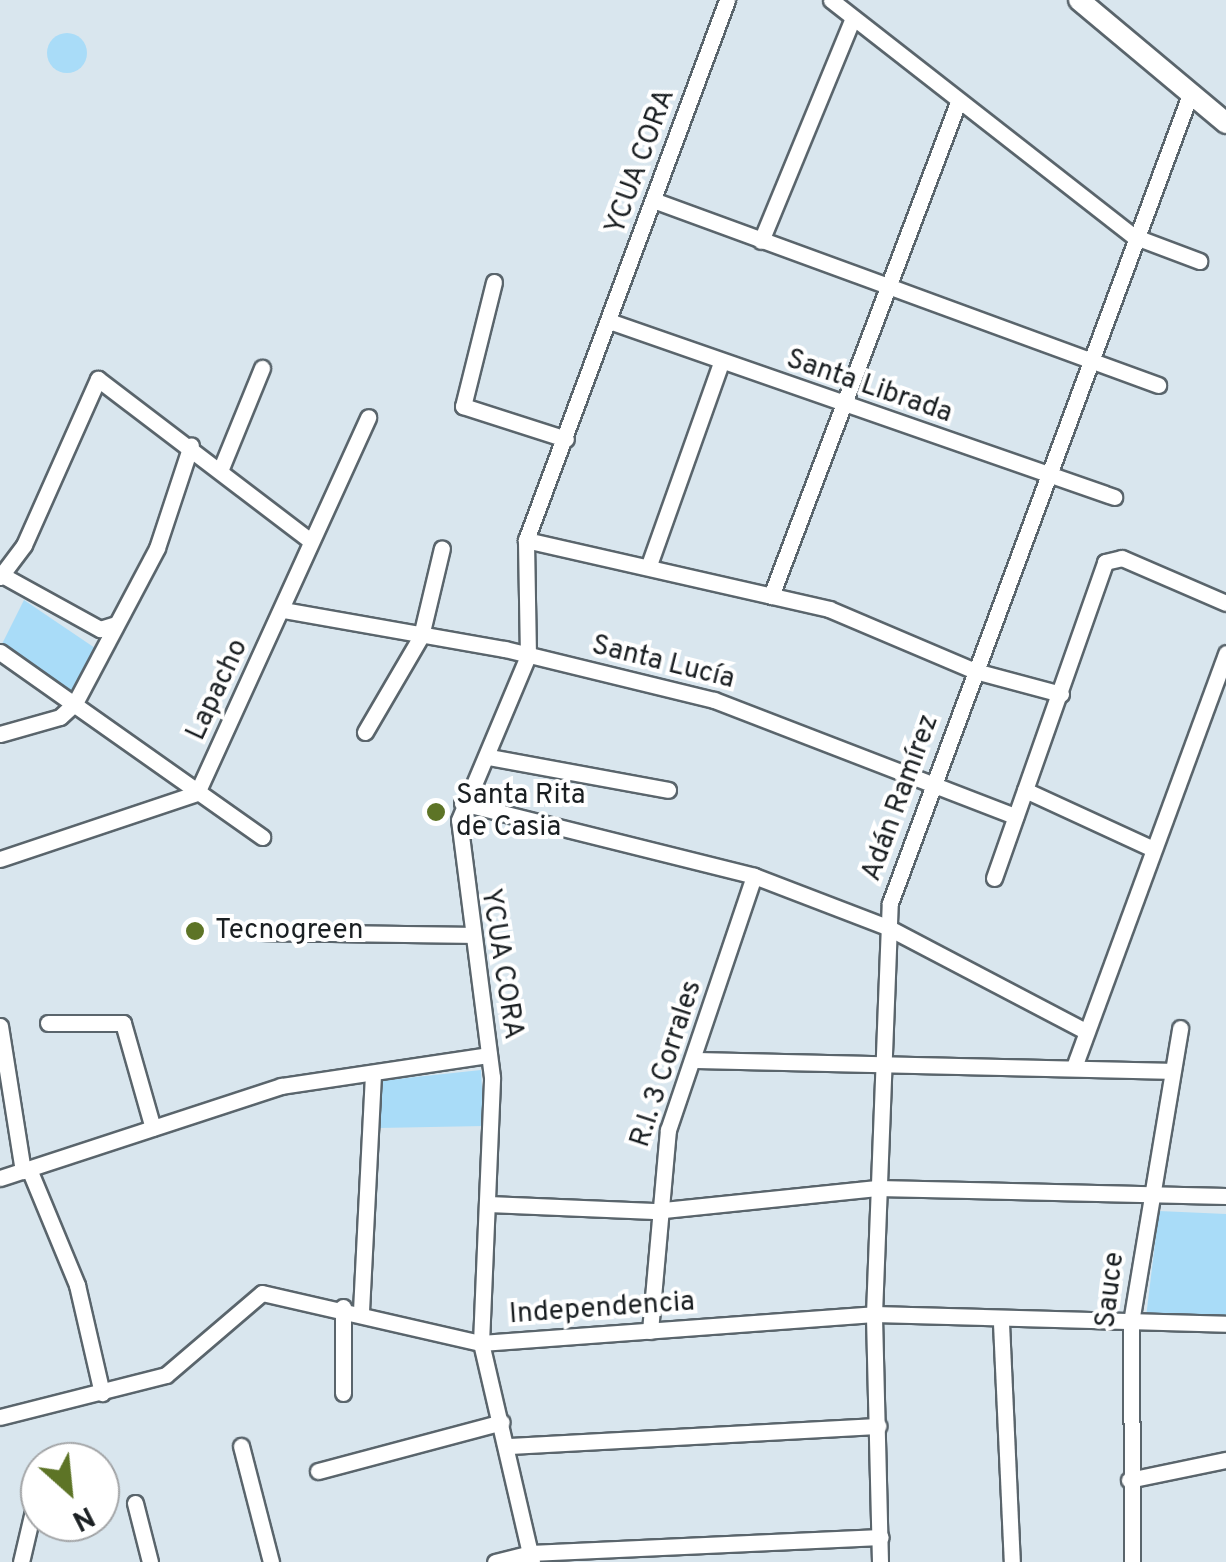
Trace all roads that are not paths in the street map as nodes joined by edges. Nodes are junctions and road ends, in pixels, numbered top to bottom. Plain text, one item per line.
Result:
1 (727, 0) edge
2 (831, 0) edge
3 (1079, 0) edge
4 (852, 18) junction
5 (1191, 92) junction
6 (957, 105) junction
7 (1226, 123) edge
8 (653, 200) junction
9 (1133, 236) junction
10 (761, 241) junction
11 (1198, 261) dead end
12 (494, 282) dead end
13 (892, 290) junction
14 (608, 321) junction
15 (720, 363) junction
16 (1091, 365) junction
17 (262, 368) dead end
18 (1158, 385) dead end
19 (844, 403) junction
20 (368, 417) dead end
21 (566, 439) junction
22 (191, 445) junction
23 (222, 466) junction
24 (1049, 476) junction
25 (1114, 497) dead end
26 (309, 540) junction
27 (526, 540) junction
28 (442, 548) dead end
29 (649, 565) junction
30 (1, 576) edge
31 (771, 596) junction
32 (1226, 603) edge
33 (284, 610) junction
34 (116, 624) junction
35 (421, 636) junction
36 (0, 652) edge
37 (1226, 654) edge
38 (528, 656) junction
39 (975, 671) junction
40 (1061, 694) junction
41 (75, 703) junction
42 (365, 732) dead end
43 (0, 734) edge
44 (489, 758) junction
45 (930, 787) junction
46 (668, 790) dead end
47 (1025, 790) junction
48 (196, 793) junction
49 (462, 803) junction
50 (1015, 816) junction
51 (262, 836) dead end
52 (1150, 848) junction
53 (0, 859) edge
54 (754, 876) junction
55 (994, 878) dead end
56 (887, 927) junction
57 (265, 932) dead end
58 (471, 935) junction
59 (48, 1022) dead end
60 (0, 1026) edge
61 (1180, 1028) dead end
62 (1083, 1030) junction
63 (489, 1055) junction
64 (693, 1060) junction
65 (884, 1064) junction
66 (1074, 1066) junction
67 (1169, 1071) junction
68 (373, 1078) junction
69 (153, 1128) junction
70 (26, 1170) junction
71 (0, 1178) edge
72 (877, 1188) junction
73 (1150, 1194) junction
74 (1226, 1196) edge
75 (488, 1204) junction
76 (654, 1211) junction
77 (343, 1307) junction
78 (361, 1311) junction
79 (874, 1314) junction
80 (1131, 1322) junction
81 (1000, 1323) junction
82 (1226, 1324) edge
83 (650, 1332) junction
84 (480, 1343) junction
85 (102, 1393) junction
86 (343, 1393) dead end
87 (0, 1417) edge
88 (502, 1422) junction
89 (878, 1426) junction
90 (241, 1446) dead end
91 (508, 1446) junction
92 (1226, 1460) edge
93 (318, 1472) dead end
94 (1129, 1480) junction
95 (135, 1503) dead end
96 (881, 1536) junction
97 (531, 1557) edge
98 (150, 1562) edge
99 (271, 1562) edge
100 (495, 1562) edge
101 (880, 1562) edge
102 (1012, 1562) edge
103 (1132, 1562) edge

1 - 8 street, YCUA CORA
2 - 4 street
3 - 5 main road
4 - 6 street
4 - 10 street
5 - 7 main road
5 - 9 street, Adán Ramírez
6 - 9 street
6 - 13 street
8 - 10 street
8 - 14 street, YCUA CORA
9 - 11 street
9 - 16 street, Adán Ramírez
10 - 13 street
12 - 21 street
13 - 16 street
13 - 19 street
14 - 15 street, Santa Librada
14 - 21 street, YCUA CORA
15 - 19 street, Santa Librada
15 - 29 street
16 - 18 street
16 - 24 street, Adán Ramírez
17 - 23 street
19 - 24 street, Santa Librada
19 - 31 street
20 - 26 street, Lapacho
21 - 27 street, YCUA CORA
22 - 23 street
22 - 30 street
22 - 34 street
23 - 26 street
24 - 25 street, Santa Librada
24 - 39 street, Adán Ramírez
26 - 33 street, Lapacho
27 - 29 street
27 - 38 street, YCUA CORA
28 - 35 street
29 - 31 street
30 - 34 street
31 - 39 street
32 - 40 street
33 - 35 street, Santa Lucía
33 - 48 street, Lapacho
34 - 41 street
35 - 38 street, Santa Lucía
35 - 42 street
36 - 41 street
37 - 52 street
38 - 44 street, YCUA CORA
38 - 45 street, Santa Lucía
39 - 40 street
39 - 45 street, Adán Ramírez
40 - 47 street
41 - 43 street
41 - 48 street
44 - 46 street
44 - 49 street, YCUA CORA
45 - 50 street, Santa Lucía
45 - 56 street, Adán Ramírez
47 - 50 street
47 - 52 street
48 - 51 street
48 - 53 street
49 - 54 street
49 - 58 street, YCUA CORA
50 - 55 street
52 - 62 street
54 - 56 street
54 - 64 street, R.I. 3 Corrales
56 - 62 street
56 - 65 street, Adán Ramírez
57 - 58 street
58 - 63 street, YCUA CORA
59 - 69 street
60 - 70 street
61 - 67 street, Sauce
62 - 66 street
63 - 68 street
63 - 75 street, YCUA CORA
64 - 65 street
64 - 76 street, R.I. 3 Corrales
65 - 66 street
65 - 72 street, Adán Ramírez
66 - 67 street
67 - 73 street, Sauce
68 - 69 street
68 - 78 street
69 - 70 street
70 - 71 street
70 - 85 street
72 - 73 street
72 - 76 street
72 - 79 street, Adán Ramírez
73 - 74 street
73 - 80 street, Sauce
75 - 76 street
75 - 84 street, YCUA CORA
76 - 83 street, R.I. 3 Corrales
77 - 78 street, Independencia
77 - 85 street, Independencia
77 - 86 street
78 - 84 street, Independencia
79 - 81 street, Independencia
79 - 83 street, Independencia
79 - 89 street, Adán Ramírez
80 - 81 street, Independencia
80 - 82 street, Independencia
80 - 94 street, Sauce
81 - 102 street
83 - 84 street, Independencia
84 - 88 street, YCUA CORA
85 - 87 street, Independencia
88 - 91 street, YCUA CORA
88 - 93 street
89 - 91 street
89 - 96 street, Adán Ramírez
90 - 99 street
91 - 97 street, YCUA CORA
92 - 94 street
94 - 103 street, Sauce
95 - 98 street
96 - 97 street
96 - 101 street, Adán Ramírez
97 - 100 street

